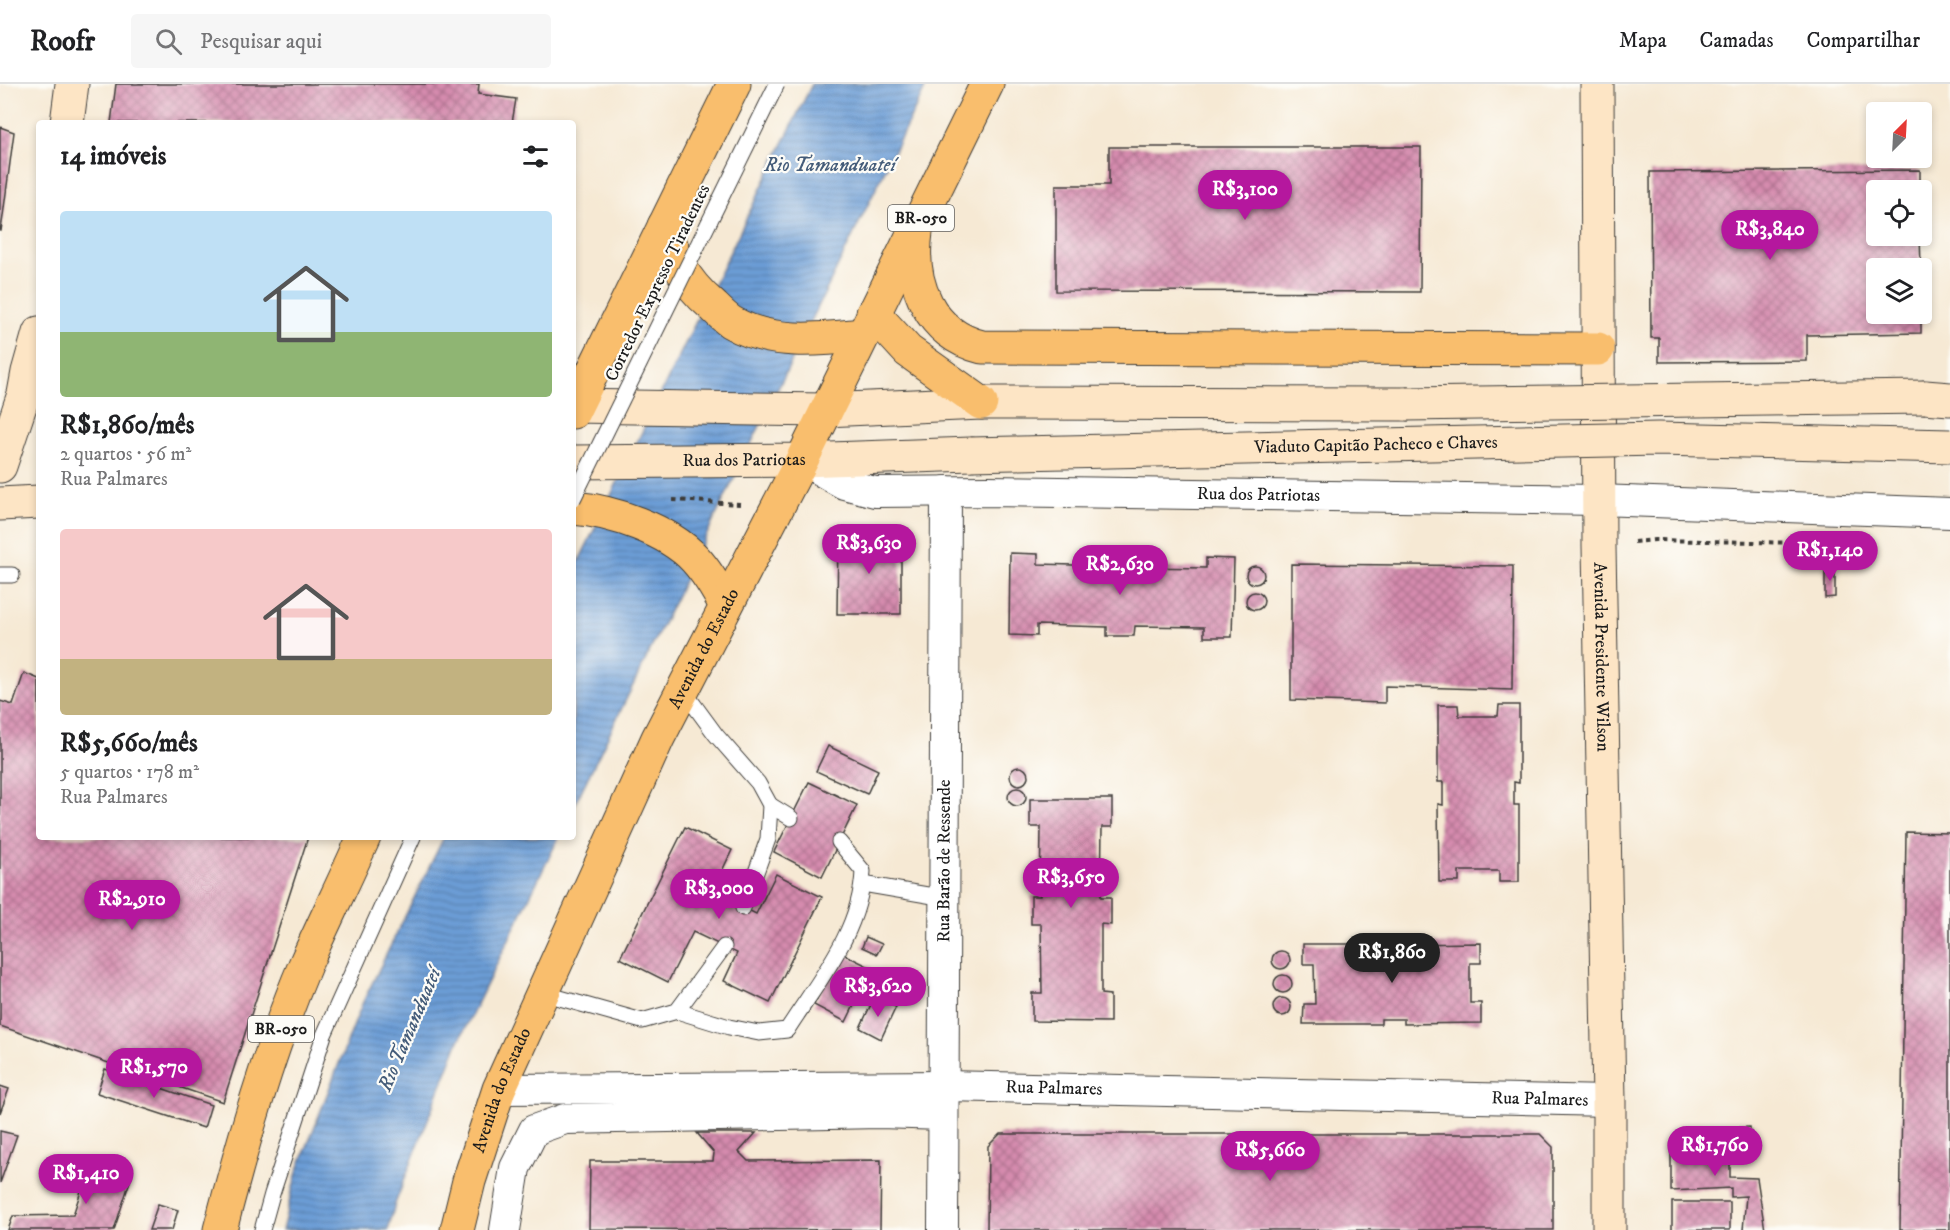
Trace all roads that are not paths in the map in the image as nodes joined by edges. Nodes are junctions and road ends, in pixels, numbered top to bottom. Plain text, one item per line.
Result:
1 (72, 84) edge
2 (734, 84) edge
3 (777, 84) edge
4 (987, 84) edge
5 (1597, 84) edge
6 (67, 120) edge
7 (664, 226) junction
8 (917, 226) junction
9 (867, 324) junction
10 (36, 344) edge
11 (1598, 349) junction
12 (21, 392) edge
13 (1950, 399) edge
14 (981, 403) junction
15 (576, 404) edge
16 (576, 408) edge
17 (825, 410) junction
18 (1950, 446) edge
19 (802, 460) junction
20 (576, 462) edge
21 (0, 466) edge
22 (946, 491) junction
23 (576, 493) edge
24 (1599, 500) junction
25 (36, 501) edge
26 (0, 504) edge
27 (576, 509) edge
28 (1950, 513) edge
29 (726, 606) junction
30 (683, 690) junction
31 (770, 805) junction
32 (791, 818) dead end
33 (363, 840) edge
34 (411, 840) edge
35 (839, 842) dead end
36 (863, 884) junction
37 (945, 898) junction
38 (743, 908) dead end
39 (724, 947) dead end
40 (542, 993) junction
41 (676, 1011) junction
42 (499, 1089) junction
43 (944, 1101) junction
44 (1609, 1101) junction
45 (220, 1230) edge
46 (262, 1230) edge
47 (457, 1230) edge
48 (505, 1230) edge
49 (943, 1230) edge
50 (1609, 1230) edge

1 - 6 main road
2 - 7 highway
3 - 23 lane, Corredor Expresso Tiradentes, bridge
4 - 8 highway, Avenida do Estado / BR-050
5 - 11 main road, Avenida Presidente Wilson
7 - 9 highway
7 - 15 highway
8 - 9 highway, Avenida do Estado / BR-050
8 - 11 highway
9 - 14 highway
9 - 17 highway, Avenida do Estado / BR-050
10 - 12 main road
11 - 24 main road, Avenida Presidente Wilson
12 - 21 main road
13 - 14 main road, bridge
14 - 17 main road
16 - 17 main road
17 - 19 highway, Avenida do Estado / BR-050
18 - 19 main road, Viaduto Capitão Pacheco e Chaves, bridge
19 - 20 main road, Rua dos Patriotas
19 - 22 street, Rua dos Patriotas
19 - 29 highway, Avenida do Estado / BR-050
22 - 24 street, Rua dos Patriotas
22 - 37 street, Rua Barão de Ressende
24 - 28 street, Rua dos Patriotas
24 - 44 main road, Avenida Presidente Wilson
25 - 26 main road
27 - 29 highway
29 - 30 highway, Avenida do Estado / BR-050
30 - 31 lane
30 - 40 highway, Avenida do Estado / BR-050
31 - 32 lane
31 - 38 lane
33 - 45 highway, BR-050
34 - 46 lane
35 - 36 lane
36 - 37 lane
36 - 41 lane
37 - 43 street, Rua Barão de Ressende
39 - 41 lane
40 - 41 lane
40 - 42 highway, Avenida do Estado / BR-050
42 - 43 street, Rua Palmares
42 - 47 highway, Avenida do Estado / BR-050
43 - 44 street, Rua Palmares
43 - 48 street
43 - 49 street, Rua Barão de Ressende
44 - 50 main road, Avenida Presidente Wilson

